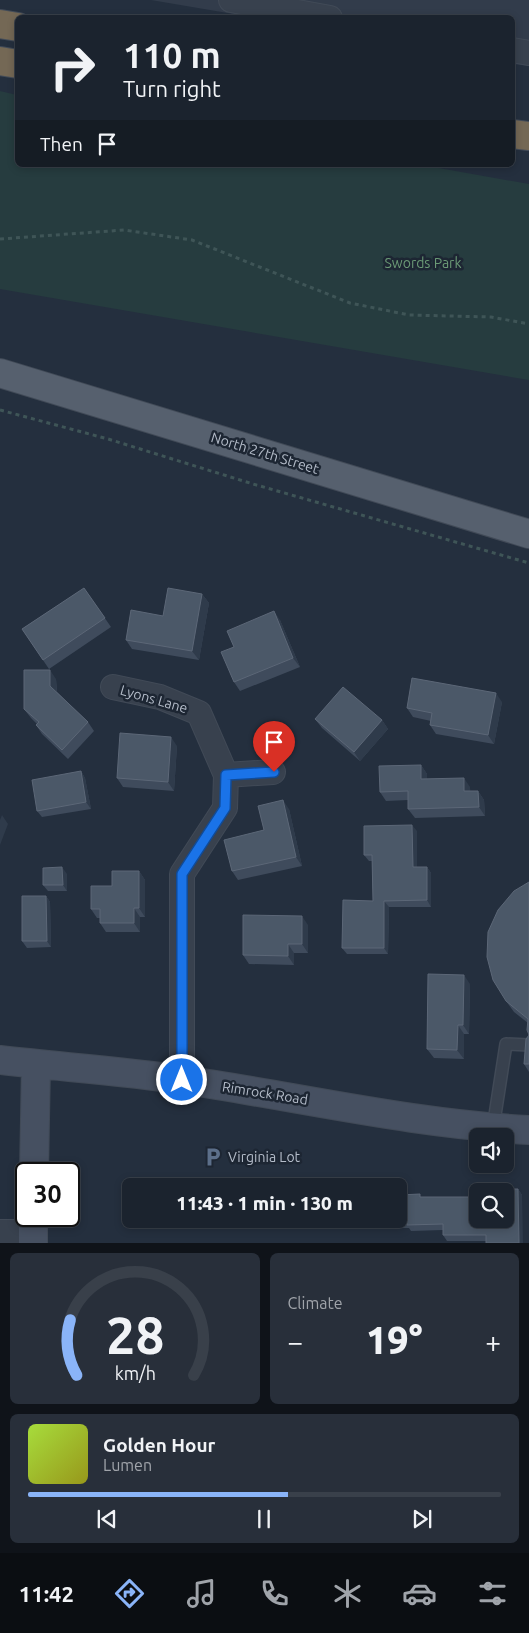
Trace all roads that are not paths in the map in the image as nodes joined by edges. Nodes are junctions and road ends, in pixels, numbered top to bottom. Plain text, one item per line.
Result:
1 (232, 0) edge
2 (314, 15) edge
3 (0, 24) edge
4 (15, 26) edge
5 (515, 51) edge
6 (529, 53) edge
7 (0, 61) edge
8 (15, 64) edge
9 (0, 373) edge
10 (529, 534) edge
11 (113, 687) dead end
12 (274, 772) dead end
13 (226, 775) junction
14 (529, 1045) edge
15 (0, 1060) edge
16 (36, 1064) junction
17 (182, 1080) junction
18 (493, 1128) joint
19 (514, 1129) edge
20 (529, 1130) edge
21 (34, 1162) edge
22 (33, 1230) edge
23 (0, 1232) edge

1 - 2 street
3 - 4 highway
5 - 6 street
7 - 8 highway
9 - 10 main road, North 27th Street
11 - 13 street, Lyons Lane
12 - 13 street
13 - 17 street, Lyons Lane
14 - 18 lane
15 - 16 main road, Rimrock Road
16 - 17 main road, Rimrock Road
16 - 21 main road
17 - 18 main road, Rimrock Road
19 - 20 main road, Rimrock Road
22 - 23 street

